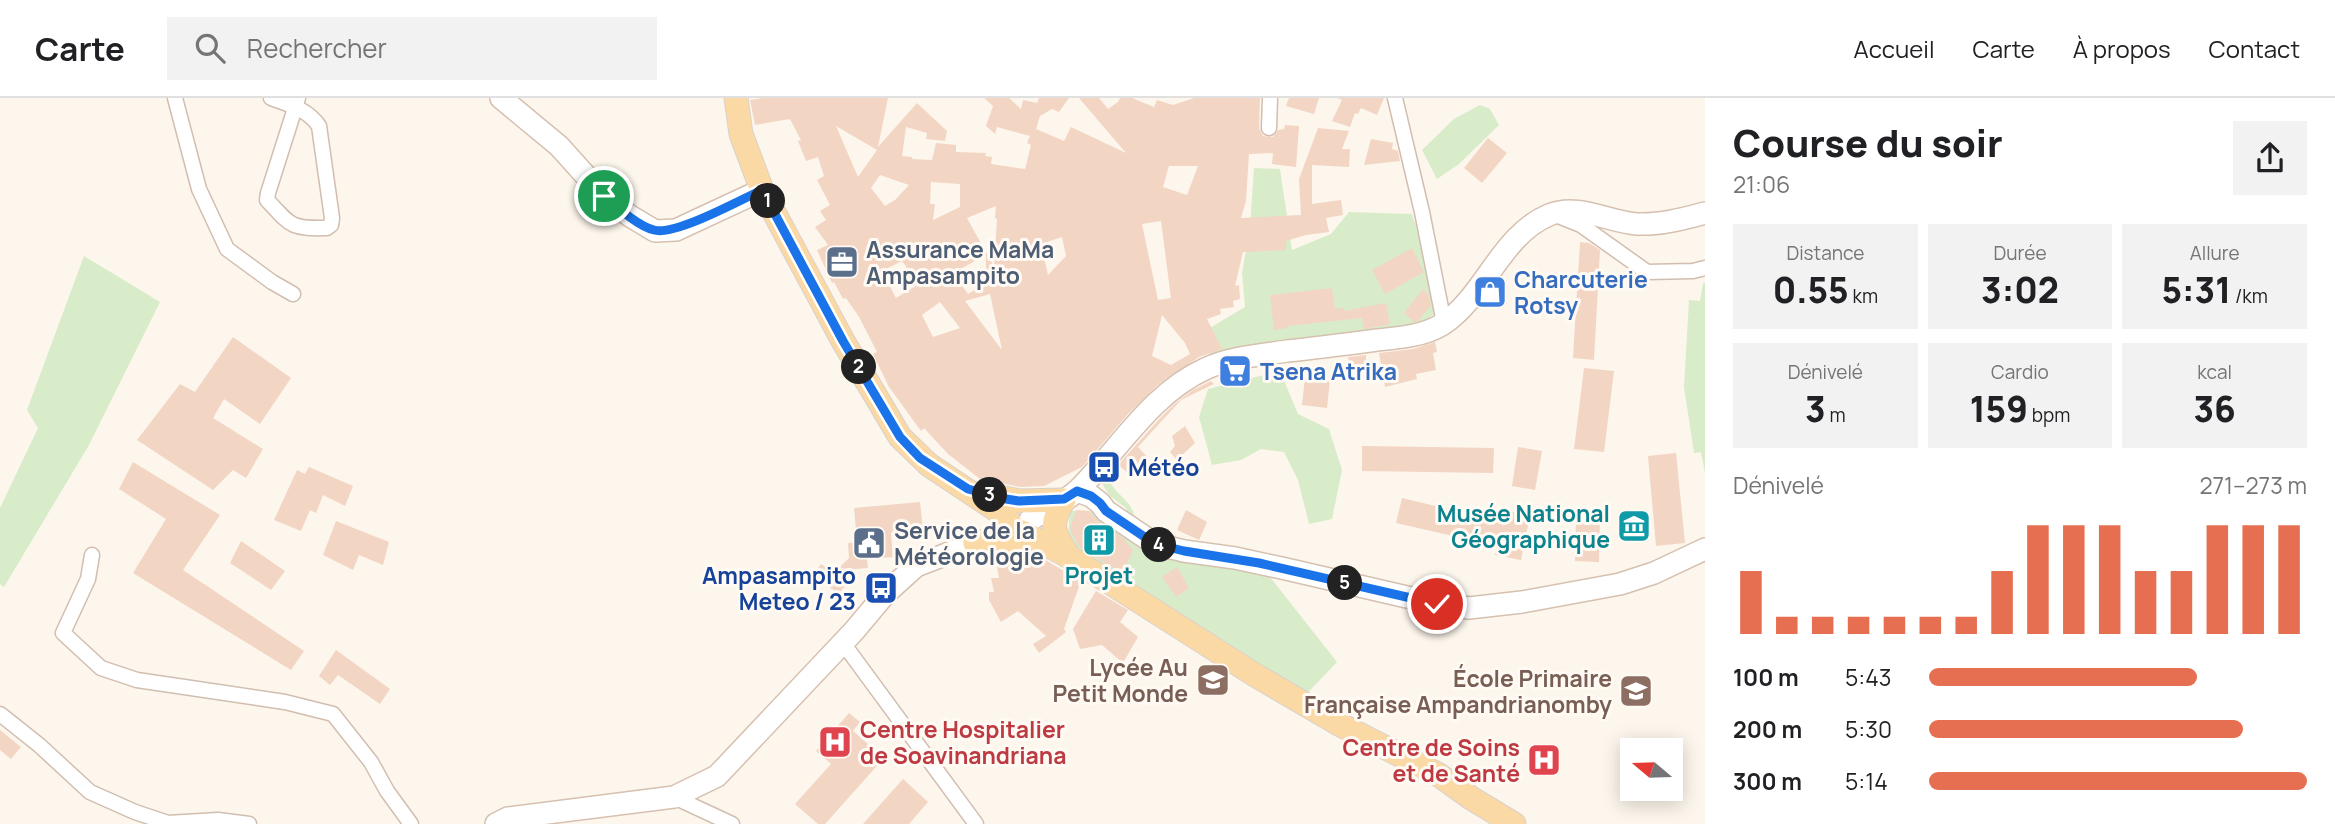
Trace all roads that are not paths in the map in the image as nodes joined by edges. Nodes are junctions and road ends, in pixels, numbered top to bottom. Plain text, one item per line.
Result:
1 (175, 98) edge
2 (271, 98) edge
3 (501, 98) edge
4 (736, 98) edge
5 (1270, 98) edge
6 (1395, 98) edge
7 (297, 103) edge
8 (1269, 128) dead end
9 (762, 190) junction
10 (1705, 213) edge
11 (1551, 214) junction
12 (1705, 268) edge
13 (293, 294) dead end
14 (1444, 323) junction
15 (968, 489) junction
16 (1071, 495) junction
17 (1021, 521) junction
18 (975, 543) junction
19 (1705, 549) edge
20 (92, 555) dead end
21 (1068, 556) junction
22 (843, 643) junction
23 (0, 714) edge
24 (674, 797) junction
25 (249, 824) edge
26 (411, 824) edge
27 (496, 824) edge
28 (732, 824) edge
29 (976, 824) edge
30 (1514, 824) edge

1 - 13 street
2 - 7 street
3 - 9 main road
4 - 9 main road
5 - 8 street
6 - 14 street
7 - 7 street
9 - 15 main road
10 - 11 main road
11 - 12 street
11 - 14 main road
14 - 16 main road
15 - 16 main road
15 - 17 main road
15 - 18 main road
16 - 17 main road
16 - 19 main road
16 - 21 main road
17 - 18 main road
17 - 21 main road
18 - 21 main road
18 - 22 main road
20 - 26 street
21 - 30 main road
22 - 24 main road
22 - 29 street
23 - 25 street
24 - 27 main road
24 - 28 street

